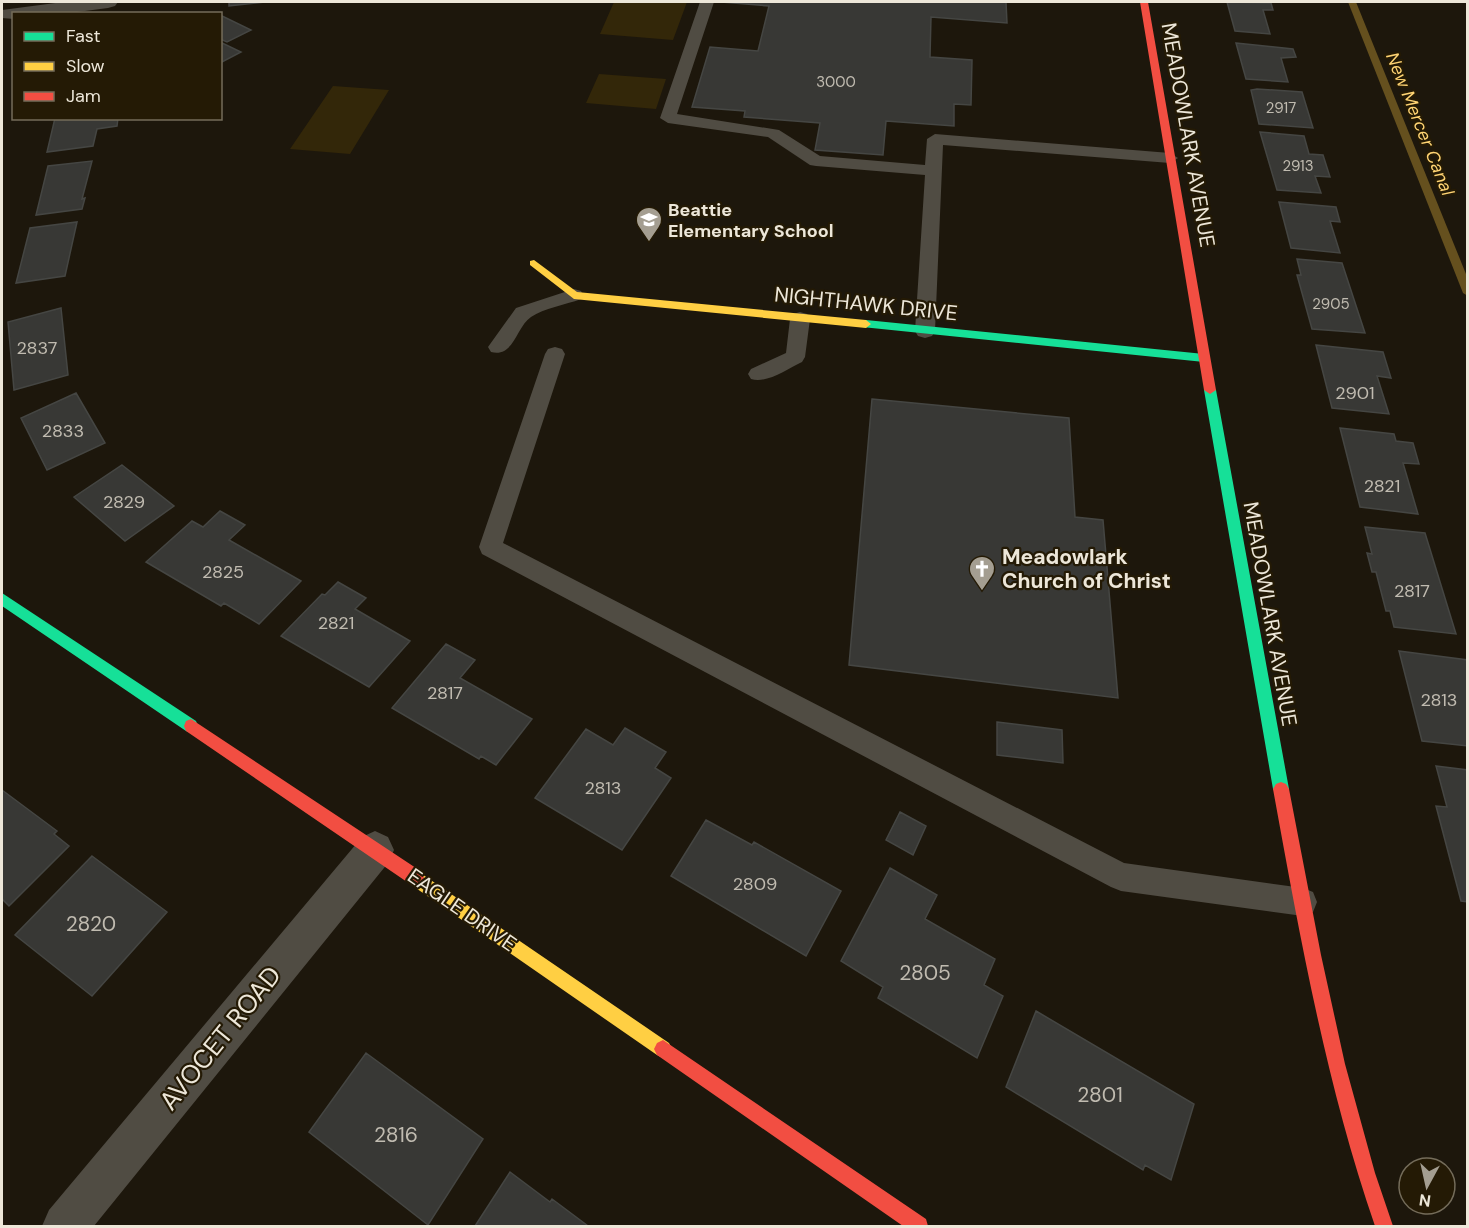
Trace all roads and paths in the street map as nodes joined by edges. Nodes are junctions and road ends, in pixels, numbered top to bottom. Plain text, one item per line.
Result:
1 (108, 2) edge
2 (707, 2) edge
3 (1144, 2) edge
4 (32, 12) edge
5 (1170, 158) junction
6 (933, 171) junction
7 (534, 263) dead end
8 (574, 295) junction
9 (800, 319) junction
10 (925, 331) junction
11 (498, 348) dead end
12 (555, 354) dead end
13 (1204, 358) junction
14 (758, 374) dead end
15 (2, 599) edge
16 (375, 850) junction
17 (1303, 902) junction
18 (65, 1227) edge
19 (919, 1227) edge
20 (1384, 1227) edge

1 - 4 street
2 - 6 lane
3 - 5 street, MEADOWLARK AVENUE
5 - 6 lane
5 - 13 street, MEADOWLARK AVENUE
6 - 10 lane
7 - 8 street
8 - 9 street, NIGHTHAWK DRIVE
8 - 11 lane
9 - 10 street, NIGHTHAWK DRIVE
9 - 14 lane
10 - 13 street, NIGHTHAWK DRIVE
12 - 17 lane
13 - 17 street, MEADOWLARK AVENUE
15 - 16 street, EAGLE DRIVE
16 - 18 street, AVOCET ROAD
16 - 19 street, EAGLE DRIVE
17 - 20 street, MEADOWLARK AVENUE

